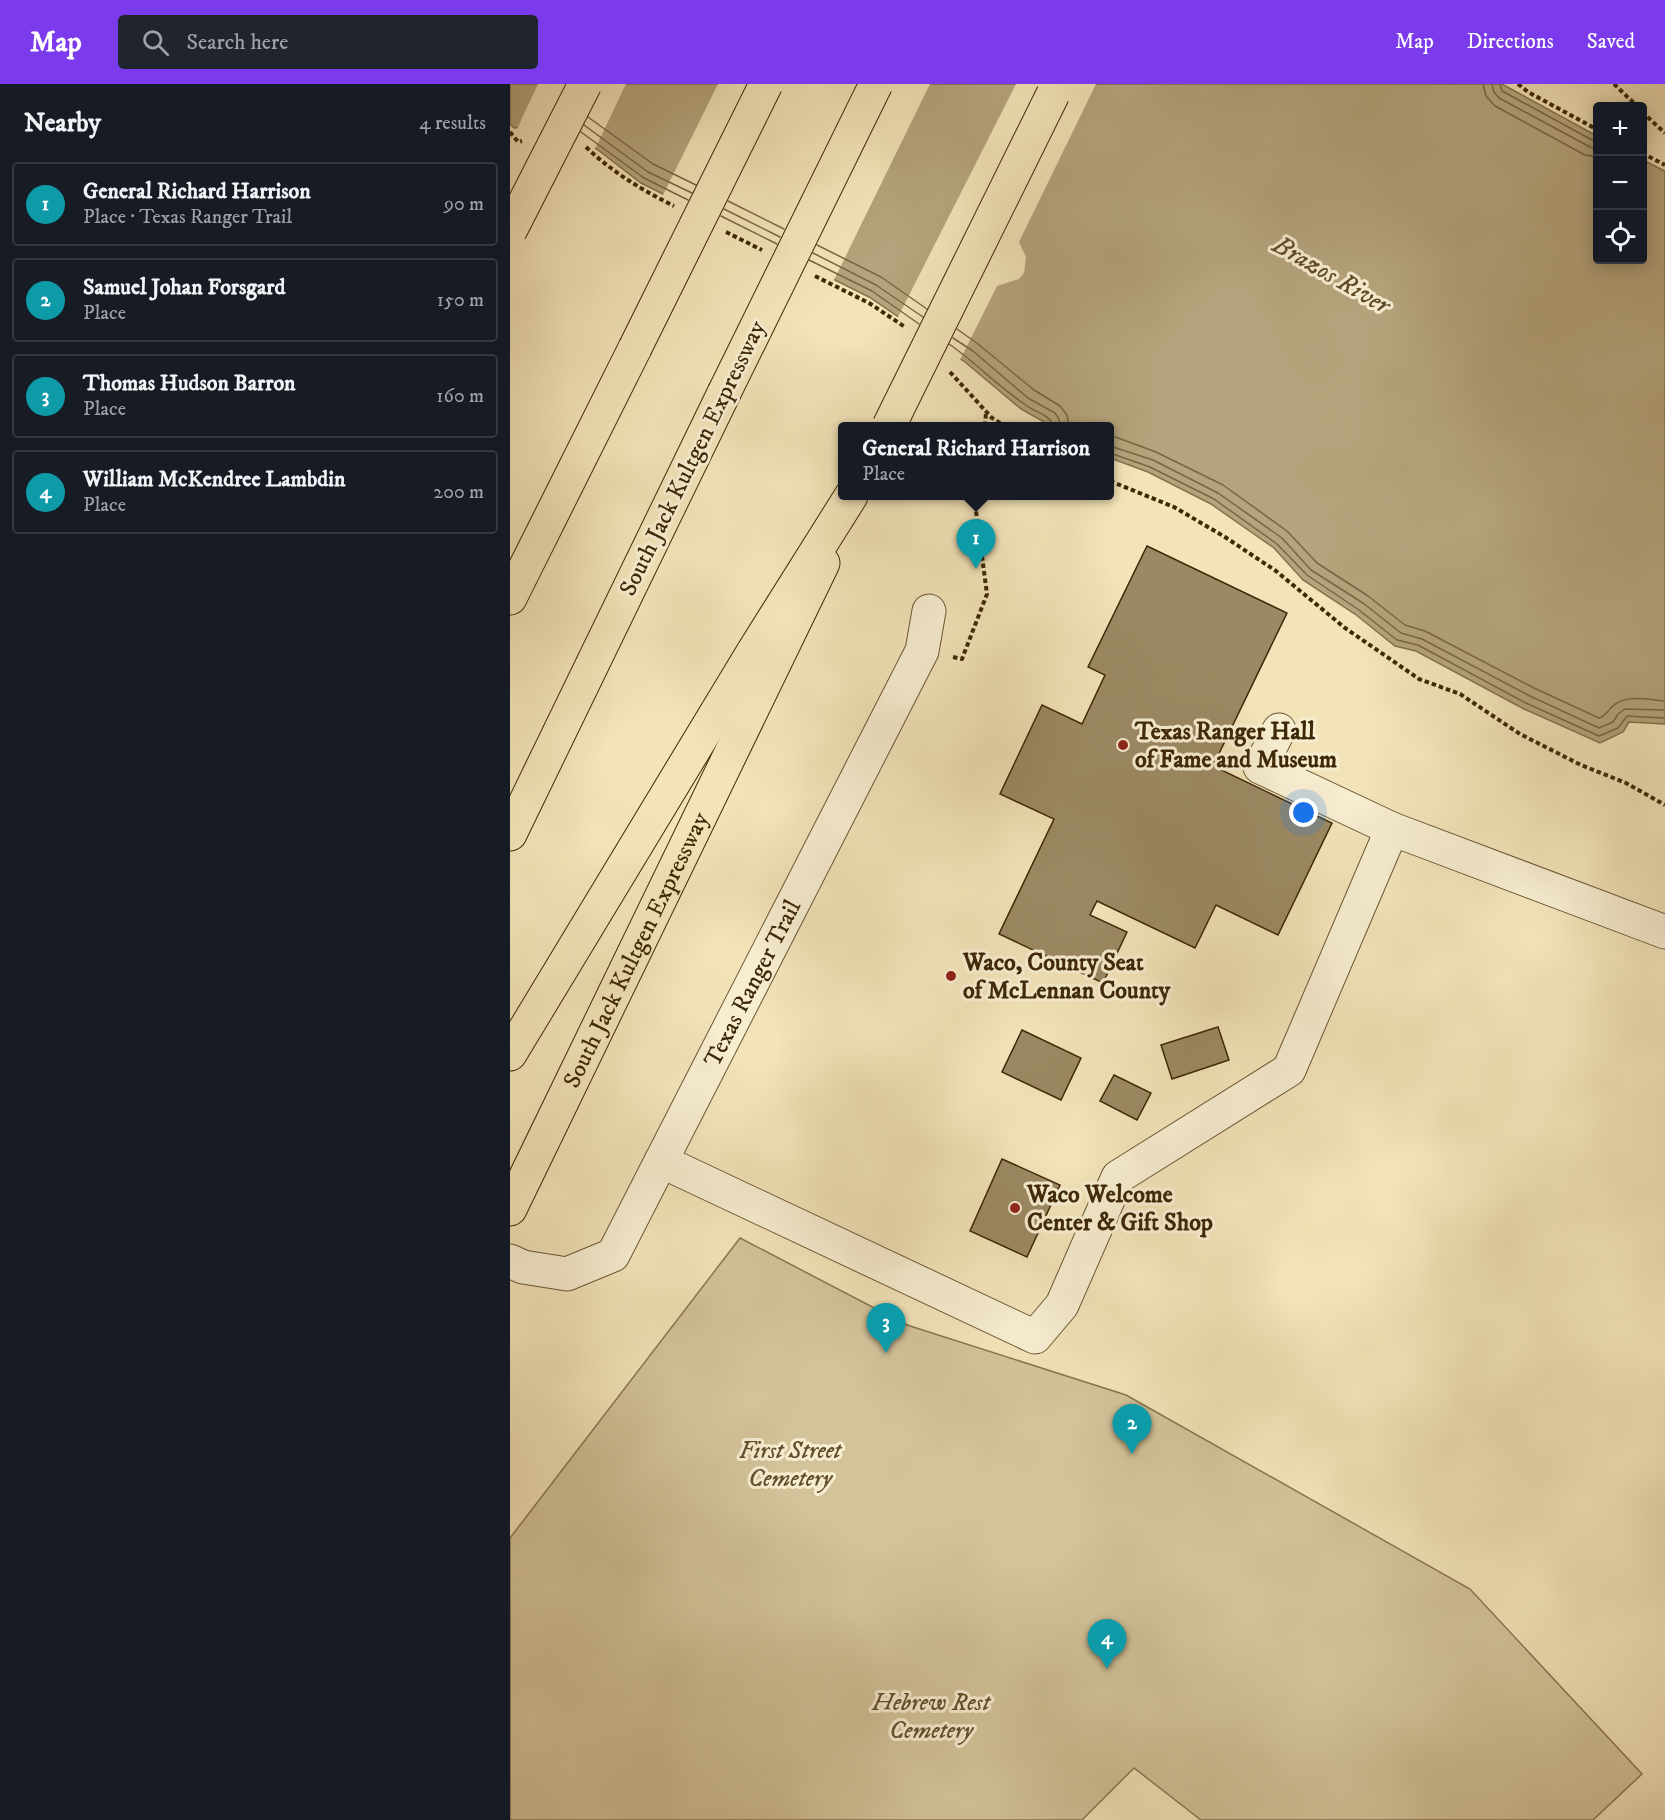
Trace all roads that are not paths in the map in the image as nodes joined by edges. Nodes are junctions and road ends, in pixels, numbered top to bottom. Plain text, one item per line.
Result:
1 (585, 84) edge
2 (766, 84) edge
3 (876, 84) edge
4 (1056, 89) edge
5 (510, 231) edge
6 (891, 422) edge
7 (850, 500) edge
8 (851, 500) edge
9 (510, 598) edge
10 (929, 611) dead end
11 (1279, 730) dead end
12 (1392, 829) junction
13 (510, 834) edge
14 (1665, 932) edge
15 (510, 1054) edge
16 (661, 1161) junction
17 (510, 1209) edge
18 (510, 1261) edge

1 - 5 main road, bridge
2 - 9 main road, bridge
3 - 13 main road, South Jack Kultgen Expressway, bridge
4 - 6 main road, bridge
7 - 15 main road
8 - 17 main road, South Jack Kultgen Expressway
10 - 16 street, Texas Ranger Trail
11 - 12 street
12 - 14 street
12 - 16 street
16 - 18 street, Texas Ranger Trail

